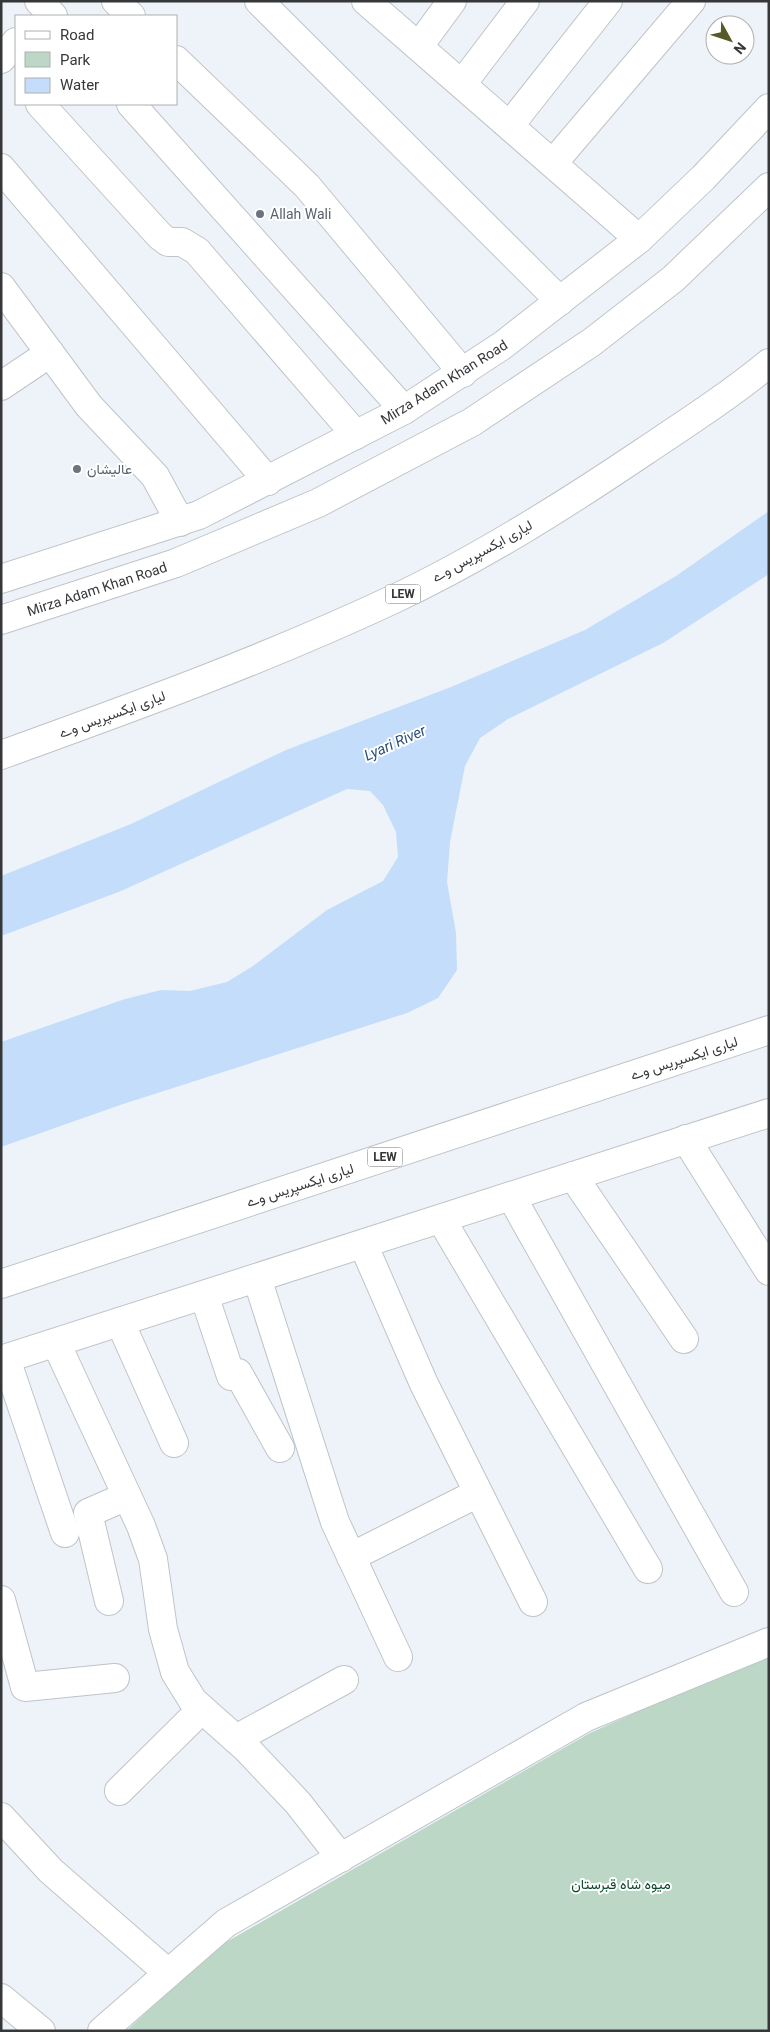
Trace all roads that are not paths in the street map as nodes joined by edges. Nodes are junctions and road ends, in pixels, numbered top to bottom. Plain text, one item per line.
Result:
1 (116, 1) edge
2 (259, 1) edge
3 (366, 1) edge
4 (452, 1) edge
5 (525, 1) edge
6 (608, 1) edge
7 (690, 1) edge
8 (130, 15) edge
9 (15, 43) edge
10 (419, 46) junction
11 (1, 60) edge
12 (178, 62) edge
13 (15, 77) edge
14 (462, 84) junction
15 (41, 105) edge
16 (132, 105) edge
17 (769, 108) edge
18 (510, 125) junction
19 (554, 162) junction
20 (1, 168) edge
21 (769, 187) edge
22 (639, 239) junction
23 (1, 287) edge
24 (560, 301) junction
25 (50, 353) junction
26 (769, 363) edge
27 (463, 373) junction
28 (1, 386) edge
29 (404, 410) junction
30 (356, 435) junction
31 (268, 481) junction
32 (180, 522) junction
33 (1, 579) edge
34 (1, 620) edge
35 (1, 755) edge
36 (769, 1030) edge
37 (768, 1114) edge
38 (686, 1139) junction
39 (573, 1176) junction
40 (511, 1196) junction
41 (441, 1219) junction
42 (363, 1244) junction
43 (769, 1271) edge
44 (256, 1278) junction
45 (1, 1284) edge
46 (204, 1295) junction
47 (120, 1322) junction
48 (684, 1339) dead end
49 (56, 1342) junction
50 (4, 1359) edge
51 (174, 1443) dead end
52 (280, 1448) dead end
53 (478, 1492) junction
54 (126, 1496) junction
55 (65, 1533) dead end
56 (351, 1558) junction
57 (648, 1570) dead end
58 (734, 1592) dead end
59 (1, 1600) edge
60 (109, 1601) dead end
61 (533, 1602) dead end
62 (769, 1642) edge
63 (398, 1658) dead end
64 (115, 1678) dead end
65 (344, 1680) dead end
66 (202, 1709) junction
67 (236, 1739) junction
68 (119, 1790) dead end
69 (1, 1817) edge
70 (341, 1858) junction
71 (168, 1973) junction
72 (1, 1998) edge
73 (41, 2031) edge
74 (102, 2031) edge

1 - 8 main road
2 - 24 main road
3 - 10 main road
4 - 10 main road
5 - 14 main road
6 - 18 main road
7 - 19 main road
9 - 11 main road
10 - 14 main road
11 - 13 main road
12 - 27 main road
14 - 18 main road
15 - 30 main road
16 - 29 main road
17 - 22 main road, Mirza Adam Khan Road
18 - 19 main road
19 - 22 main road
20 - 31 main road
21 - 34 main road, Mirza Adam Khan Road
22 - 24 main road, Mirza Adam Khan Road
23 - 25 main road
24 - 27 main road, Mirza Adam Khan Road
25 - 28 main road
25 - 32 main road
26 - 35 main road, لیاری ایکسپریس وے / LEW
27 - 29 main road, Mirza Adam Khan Road
29 - 30 main road, Mirza Adam Khan Road
30 - 31 main road, Mirza Adam Khan Road
31 - 32 main road, Mirza Adam Khan Road
32 - 33 main road, Mirza Adam Khan Road
36 - 45 main road, لیاری ایکسپریس وے / LEW
37 - 38 main road
38 - 39 main road
38 - 43 main road
39 - 40 main road
39 - 48 main road
40 - 41 main road
40 - 58 main road
41 - 42 main road
41 - 57 main road
42 - 44 main road
42 - 53 main road
44 - 46 main road
44 - 56 main road
46 - 47 main road
46 - 52 main road
47 - 49 main road
47 - 51 main road
49 - 50 main road
49 - 54 main road
50 - 55 main road
53 - 56 main road
53 - 61 main road
54 - 60 main road
54 - 66 main road
56 - 63 main road
59 - 64 main road
62 - 70 main road
65 - 67 main road
66 - 67 main road
66 - 68 main road
67 - 70 main road
69 - 71 main road
70 - 71 main road
71 - 74 main road
72 - 73 main road

